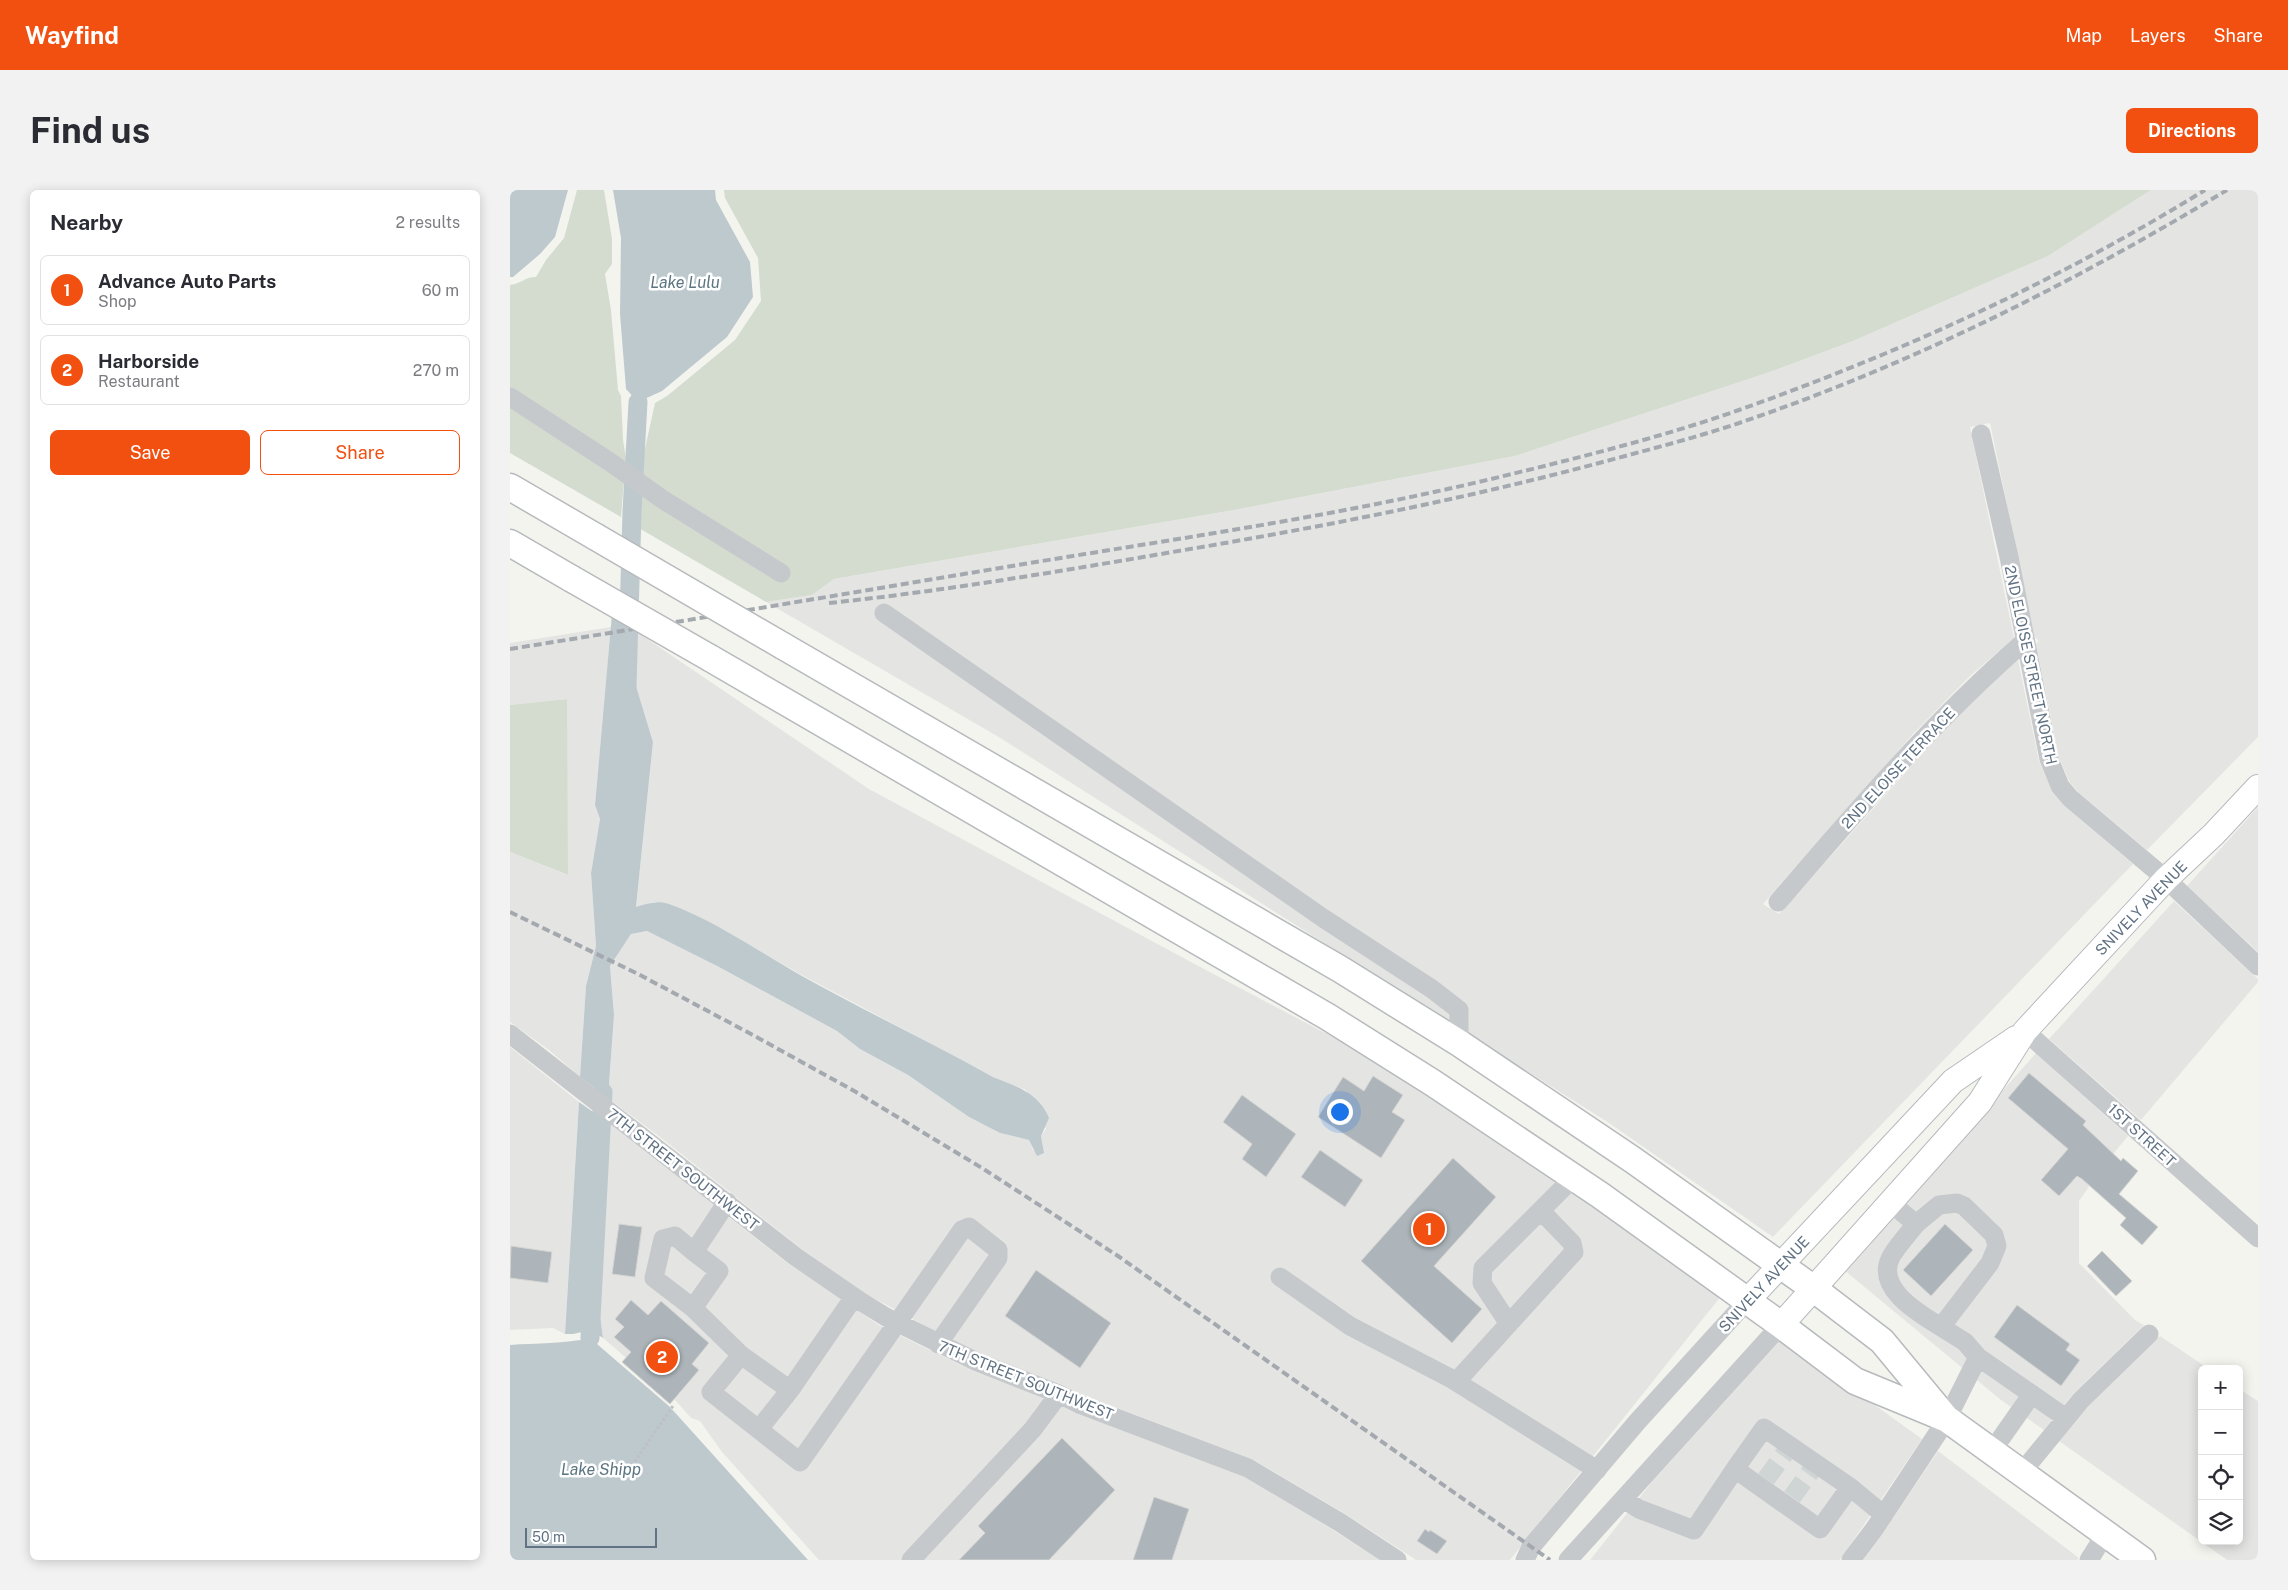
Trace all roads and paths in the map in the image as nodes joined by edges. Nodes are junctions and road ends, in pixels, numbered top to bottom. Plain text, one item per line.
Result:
1 (510, 397) edge
2 (1981, 434) dead end
3 (510, 487) edge
4 (510, 543) edge
5 (781, 573) dead end
6 (884, 613) dead end
7 (2025, 641) junction
8 (2258, 787) edge
9 (2166, 879) junction
10 (1778, 902) dead end
11 (2258, 966) edge
12 (2025, 1031) junction
13 (510, 1034) edge
14 (1459, 1042) junction
15 (1574, 1177) junction
16 (727, 1202) junction
17 (1891, 1203) junction
18 (1541, 1211) junction
19 (1916, 1224) junction
20 (2258, 1238) edge
21 (694, 1252) junction
22 (1781, 1265) junction
23 (1280, 1277) dead end
24 (1814, 1289) junction
25 (854, 1297) junction
26 (1747, 1301) junction
27 (693, 1308) junction
28 (898, 1322) junction
29 (1509, 1324) junction
30 (1781, 1325) junction
31 (1941, 1327) junction
32 (2149, 1334) dead end
33 (938, 1344) junction
34 (741, 1355) junction
35 (1978, 1357) junction
36 (1456, 1382) junction
37 (790, 1390) junction
38 (1059, 1394) junction
39 (2032, 1394) junction
40 (673, 1406) dead end
41 (2066, 1418) junction
42 (1948, 1419) junction
43 (759, 1429) junction
44 (1992, 1451) junction
45 (1735, 1468) junction
46 (1597, 1470) junction
47 (2022, 1472) junction
48 (623, 1478) dead end
49 (1850, 1487) junction
50 (1624, 1499) junction
51 (1884, 1515) junction
52 (2106, 1534) junction
53 (911, 1560) edge
54 (1397, 1560) edge
55 (1525, 1560) edge
56 (1568, 1560) edge
57 (1852, 1560) edge
58 (2089, 1560) edge
59 (2142, 1560) edge

1 - 5 street
2 - 7 street, 2ND ELOISE STREET NORTH
3 - 14 highway, bridge
4 - 15 highway, bridge
6 - 14 street
7 - 9 street, 2ND ELOISE STREET NORTH
7 - 10 street, 2ND ELOISE TERRACE
8 - 9 main road, SNIVELY AVENUE
9 - 11 street, 2ND ELOISE STREET NORTH
9 - 12 main road, SNIVELY AVENUE
12 - 17 main road, SNIVELY AVENUE
12 - 20 street, 1ST STREET
12 - 22 main road, SNIVELY AVENUE
13 - 16 street, 7TH STREET SOUTHWEST
14 - 22 highway
15 - 18 street
15 - 26 highway
16 - 21 street
16 - 25 street, 7TH STREET SOUTHWEST
17 - 19 street
17 - 24 main road, SNIVELY AVENUE
18 - 29 street
18 - 29 street
19 - 31 street
19 - 31 street
21 - 27 street
21 - 27 street
22 - 24 highway
22 - 26 main road, SNIVELY AVENUE
23 - 36 street
24 - 30 main road, SNIVELY AVENUE
24 - 42 highway
25 - 28 street, 7TH STREET SOUTHWEST
25 - 37 street
26 - 30 highway
26 - 46 street, SNIVELY AVENUE
27 - 34 street
28 - 33 street, 7TH STREET SOUTHWEST
28 - 33 street
28 - 43 street
29 - 36 street
30 - 42 highway
30 - 50 street, SNIVELY AVENUE
31 - 35 street
32 - 41 street
33 - 38 street, 7TH STREET SOUTHWEST
34 - 37 street
34 - 43 street
35 - 39 street
35 - 42 street
36 - 46 street
37 - 43 street
38 - 53 street
38 - 54 street, 7TH STREET SOUTHWEST
39 - 41 street
39 - 44 street
40 - 48 path
41 - 47 street
42 - 44 highway
42 - 51 street
44 - 47 highway
45 - 49 street
45 - 49 street
45 - 50 street
46 - 55 street, SNIVELY AVENUE
47 - 52 highway
49 - 51 street
50 - 56 street, SNIVELY AVENUE
51 - 57 street
52 - 58 street
52 - 59 highway

